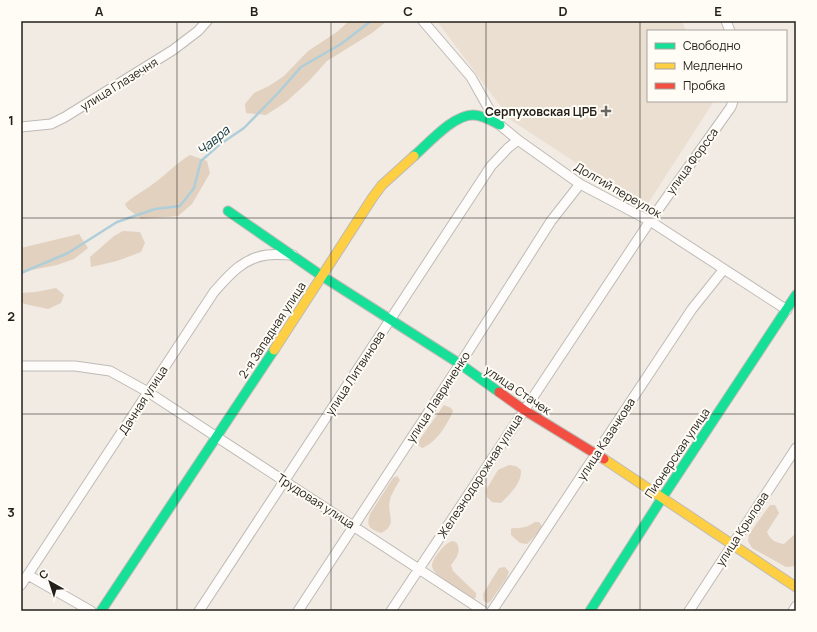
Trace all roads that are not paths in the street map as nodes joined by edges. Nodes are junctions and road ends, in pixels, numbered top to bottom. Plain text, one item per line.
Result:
1 (207, 21) edge
2 (423, 21) edge
3 (733, 102) edge
4 (500, 125) junction
5 (21, 127) edge
6 (518, 140) junction
7 (580, 184) junction
8 (228, 212) dead end
9 (650, 221) junction
10 (293, 255) junction
11 (724, 269) junction
12 (322, 276) junction
13 (796, 295) edge
14 (787, 310) junction
15 (796, 316) edge
16 (390, 319) junction
17 (460, 364) junction
18 (21, 366) edge
19 (148, 392) junction
20 (524, 410) junction
21 (217, 437) junction
22 (796, 448) edge
23 (596, 454) junction
24 (285, 482) junction
25 (662, 498) junction
26 (354, 526) junction
27 (732, 545) junction
28 (419, 569) junction
29 (28, 575) junction
30 (21, 585) edge
31 (796, 587) edge
32 (796, 606) edge
33 (91, 611) edge
34 (101, 611) edge
35 (199, 611) edge
36 (298, 611) edge
37 (391, 611) edge
38 (483, 611) edge
39 (492, 611) edge
40 (590, 611) edge
41 (689, 611) edge
42 (793, 611) edge

1 - 5 street, улица Глазечня
2 - 4 street, Долгий переулок
3 - 9 street, улица Форсса
4 - 6 street, Долгий переулок
4 - 12 street, 2-я Западная улица
6 - 7 street, Долгий переулок
6 - 16 street, улица Литвинова
7 - 9 street, Долгий переулок
7 - 17 street, улица Лавриненко
8 - 10 street, улица Стачек
9 - 11 street, Долгий переулок
9 - 20 street, Железнодорожная улица
10 - 12 street, улица Стачек
10 - 19 street, Дачная улица
11 - 14 street, Долгий переулок
11 - 23 street, улица Казачкова
12 - 16 street, улица Стачек
12 - 21 street, 2-я Западная улица
13 - 14 street, Пионерская улица
14 - 15 street, Долгий переулок
14 - 25 street, Пионерская улица
16 - 17 street, улица Стачек
16 - 24 street, улица Литвинова
17 - 20 street, улица Стачек
17 - 26 street, улица Лавриненко
18 - 19 street, Трудовая улица
19 - 21 street, Трудовая улица
19 - 29 street, Дачная улица
20 - 23 street, улица Стачек
20 - 28 street, Железнодорожная улица
21 - 24 street, Трудовая улица
21 - 34 street, 2-я Западная улица
22 - 27 street, улица Крылова
23 - 25 street, улица Стачек
23 - 39 street, улица Казачкова
24 - 26 street, Трудовая улица
24 - 35 street, улица Литвинова
25 - 27 street, улица Стачек
25 - 40 street, Пионерская улица
26 - 28 street, Трудовая улица
26 - 36 street, улица Лавриненко
27 - 31 street, улица Стачек
27 - 41 street, улица Крылова
28 - 37 street, Железнодорожная улица
28 - 38 street, Трудовая улица
29 - 30 street, Дачная улица
29 - 33 street
32 - 42 street

